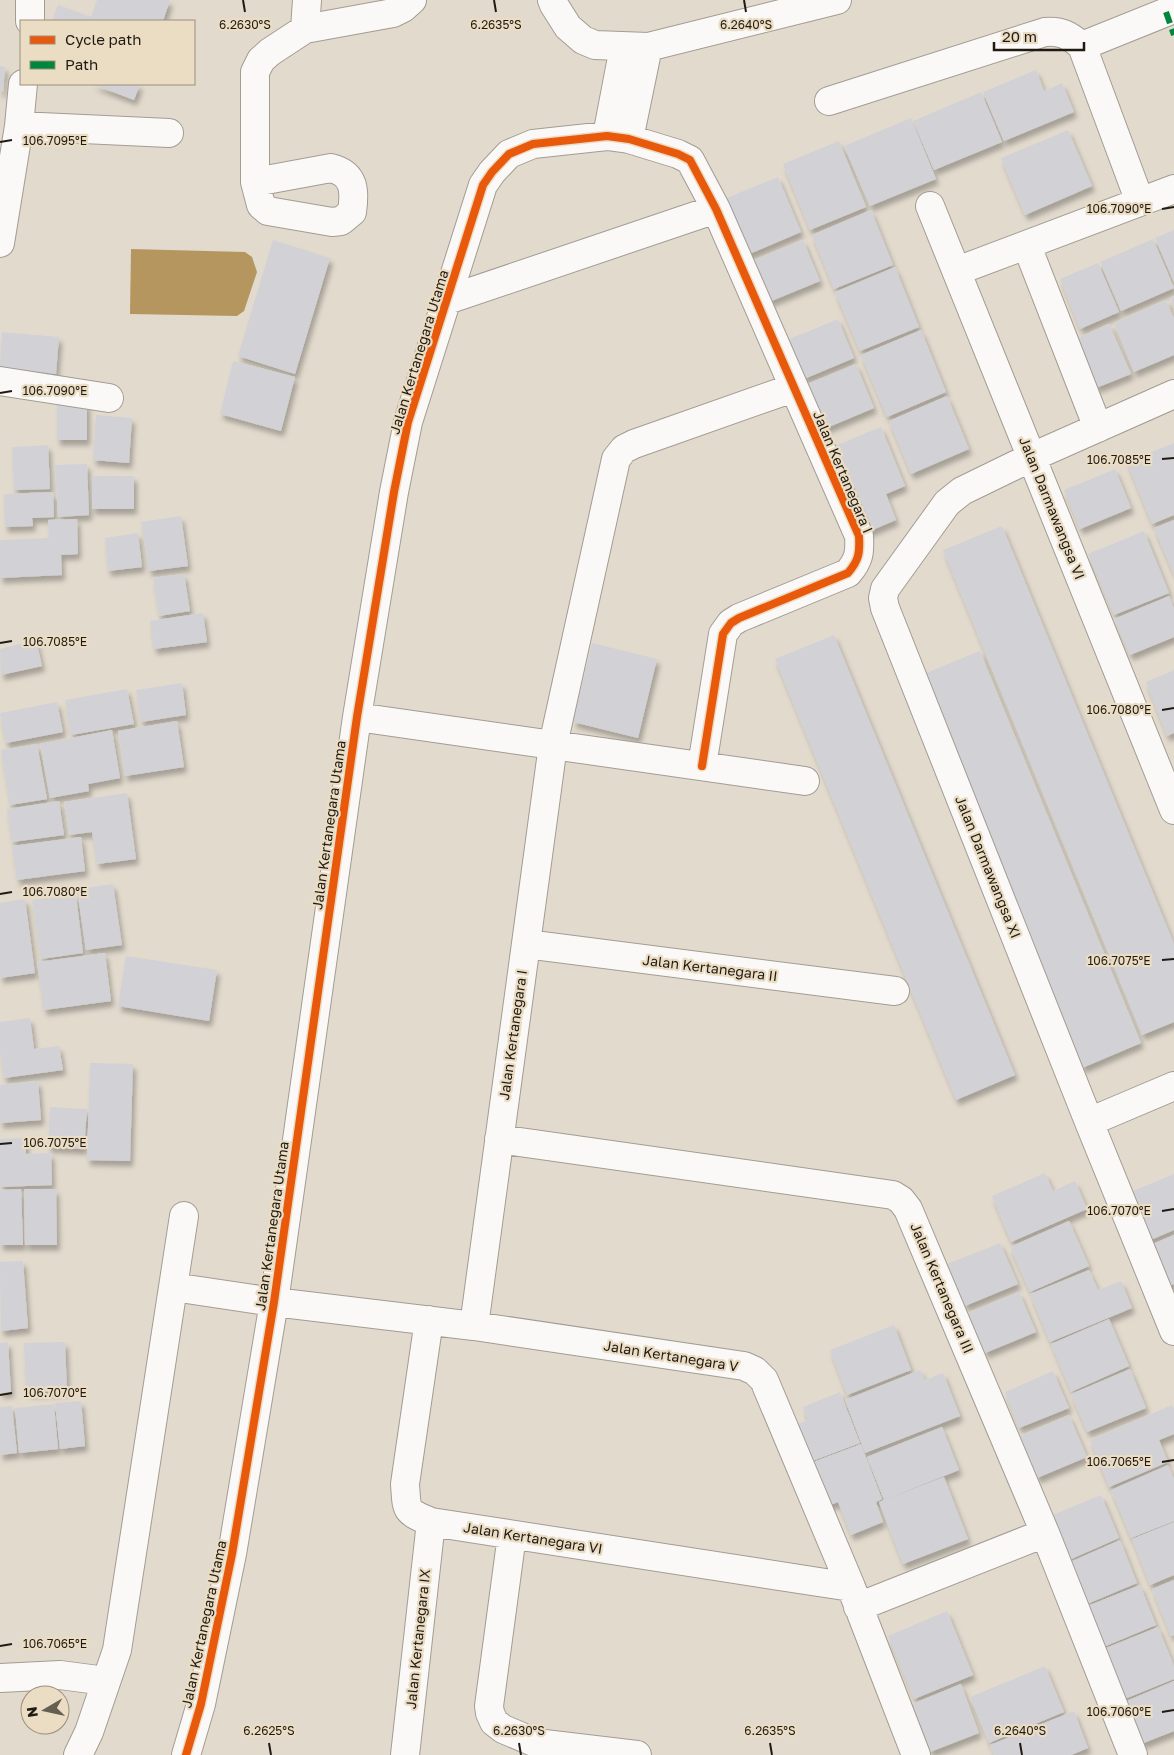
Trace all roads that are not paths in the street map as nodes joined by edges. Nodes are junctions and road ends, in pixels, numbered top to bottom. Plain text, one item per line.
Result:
1 (30, 0) edge
2 (307, 0) edge
3 (412, 0) edge
4 (552, 0) edge
5 (837, 0) edge
6 (1171, 19) edge
7 (30, 20) edge
8 (304, 29) junction
9 (1082, 46) junction
10 (636, 47) junction
11 (23, 85) edge
12 (829, 101) dead end
13 (18, 126) junction
14 (169, 133) dead end
15 (618, 138) junction
16 (255, 182) dead end
17 (1174, 189) edge
18 (1140, 202) junction
19 (930, 206) dead end
20 (716, 209) junction
21 (1, 225) edge
22 (1027, 246) junction
23 (957, 272) junction
24 (447, 300) junction
25 (0, 381) edge
26 (793, 388) junction
27 (1174, 394) edge
28 (109, 398) dead end
29 (1098, 428) junction
30 (1032, 456) junction
31 (357, 717) junction
32 (553, 745) junction
33 (702, 766) junction
34 (1168, 776) edge
35 (805, 781) dead end
36 (1174, 810) edge
37 (526, 944) junction
38 (895, 991) dead end
39 (1174, 1086) edge
40 (1089, 1122) junction
41 (499, 1139) junction
42 (184, 1216) dead end
43 (173, 1287) junction
44 (274, 1302) junction
45 (430, 1320) junction
46 (474, 1326) junction
47 (1174, 1331) edge
48 (431, 1522) junction
49 (1045, 1533) junction
50 (512, 1535) junction
51 (854, 1597) junction
52 (0, 1678) edge
53 (106, 1681) junction
54 (535, 1749) edge
55 (78, 1755) edge
56 (186, 1755) edge
57 (405, 1755) edge
58 (637, 1755) edge
59 (914, 1755) edge
60 (1133, 1755) edge

1 - 7 street
2 - 8 street
3 - 8 street
4 - 10 street
5 - 10 street
6 - 9 street
8 - 16 street
9 - 12 street
9 - 18 street
10 - 15 street
11 - 13 street
13 - 14 street
13 - 21 street
15 - 20 street, Jalan Kertanegara Utama
15 - 24 street, Jalan Kertanegara Utama
17 - 18 street
18 - 22 street
19 - 23 street, Jalan Darmawangsa VI
20 - 24 street
20 - 26 street, Jalan Kertanegara I
22 - 23 street
22 - 29 street
23 - 30 street, Jalan Darmawangsa VI
24 - 31 street, Jalan Kertanegara Utama
25 - 28 street
26 - 32 street, Jalan Kertanegara I
26 - 33 street, Jalan Kertanegara I
27 - 29 street
29 - 30 street
30 - 34 street, Jalan Darmawangsa VI
30 - 40 street, Jalan Darmawangsa XI
31 - 32 street
31 - 44 street, Jalan Kertanegara Utama
32 - 33 street
32 - 37 street, Jalan Kertanegara I
33 - 35 street
34 - 36 street, Jalan Darmawangsa VI
37 - 38 street, Jalan Kertanegara II
37 - 41 street, Jalan Kertanegara I
39 - 40 street
40 - 47 street, Jalan Darmawangsa XI
41 - 46 street, Jalan Kertanegara I
41 - 49 street, Jalan Kertanegara III
42 - 43 street
43 - 44 street, Jalan Kertanegara V
43 - 53 street
44 - 45 street, Jalan Kertanegara V
44 - 56 street, Jalan Kertanegara Utama
45 - 46 street, Jalan Kertanegara V
45 - 48 street, Jalan Kertanegara VI
46 - 51 street, Jalan Kertanegara V
48 - 50 street, Jalan Kertanegara VI
48 - 57 street, Jalan Kertanegara IX
49 - 51 street
49 - 60 street, Jalan Kertanegara III
50 - 51 street, Jalan Kertanegara VI
50 - 54 street
51 - 59 street, Jalan Kertanegara V
52 - 53 street
53 - 55 street
54 - 58 street

